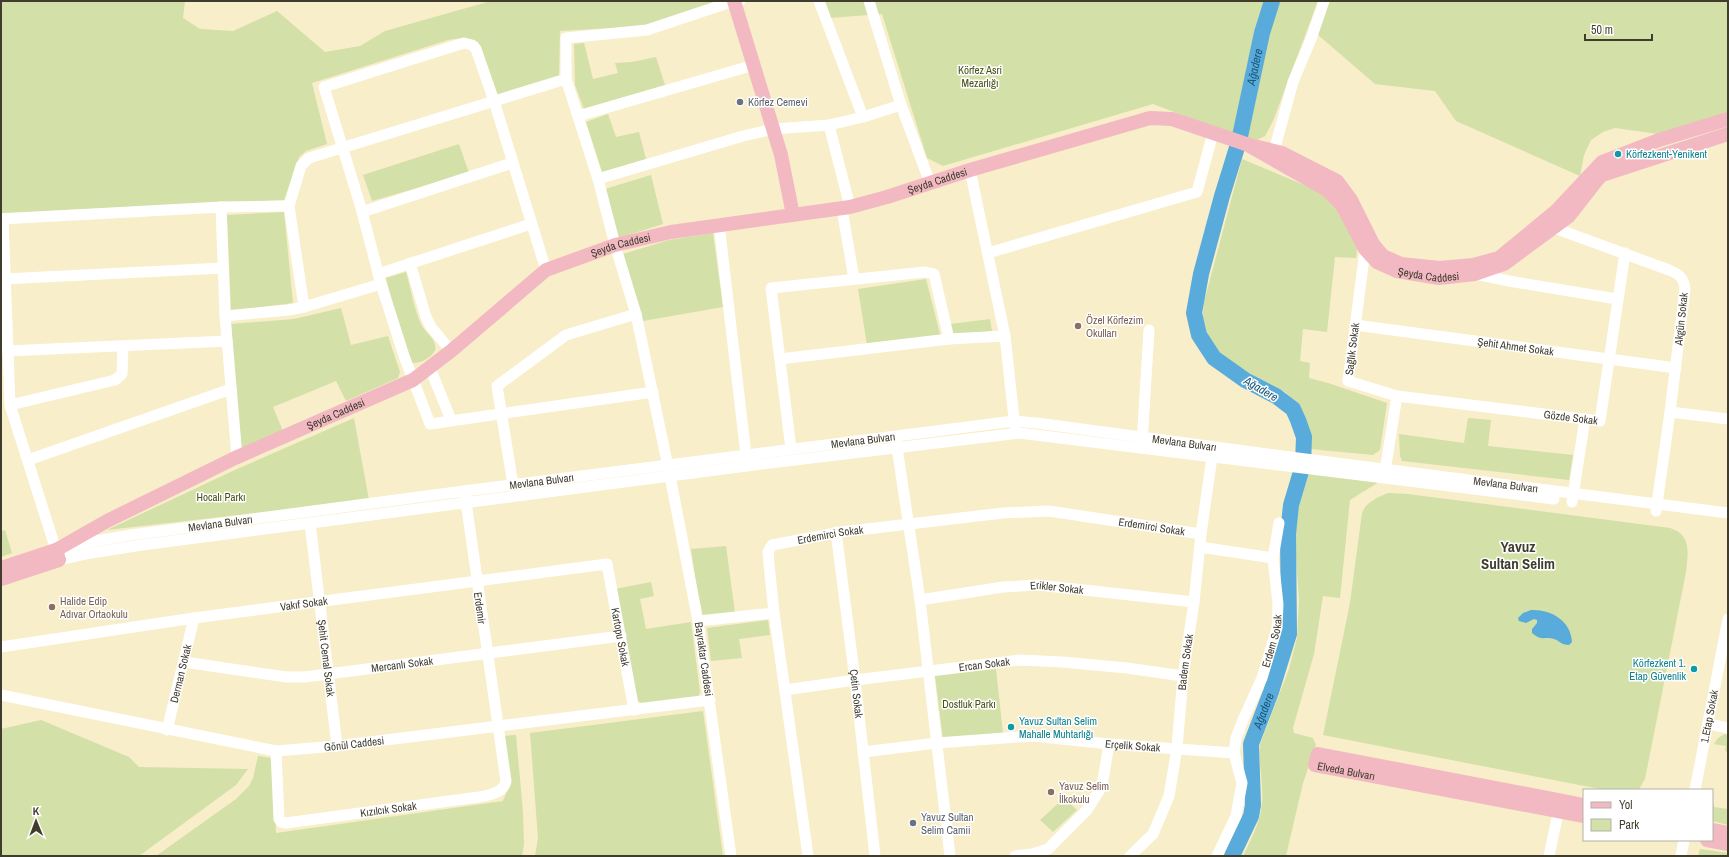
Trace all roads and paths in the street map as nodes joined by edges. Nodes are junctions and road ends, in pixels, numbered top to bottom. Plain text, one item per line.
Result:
1 (734, 1) edge
2 (740, 1) edge
3 (819, 1) edge
4 (869, 1) edge
5 (1324, 1) edge
6 (754, 65) junction
7 (566, 79) junction
8 (494, 101) junction
9 (901, 105) junction
10 (578, 116) junction
11 (863, 117) junction
12 (1728, 119) edge
13 (829, 125) junction
14 (773, 129) junction
15 (1213, 133) junction
16 (1728, 134) edge
17 (343, 149) junction
18 (1276, 157) junction
19 (512, 163) junction
20 (970, 170) junction
21 (598, 179) junction
22 (930, 183) junction
23 (289, 206) junction
24 (221, 207) junction
25 (846, 208) junction
26 (362, 212) junction
27 (793, 215) junction
28 (2, 219) edge
29 (531, 224) junction
30 (719, 224) junction
31 (1547, 226) junction
32 (1368, 233) junction
33 (615, 245) junction
34 (1365, 249) junction
35 (988, 253) junction
36 (1625, 253) junction
37 (410, 263) junction
38 (223, 268) junction
39 (1474, 269) junction
40 (546, 270) junction
41 (4, 279) junction
42 (380, 279) junction
43 (854, 279) junction
44 (1617, 299) junction
45 (304, 307) junction
46 (636, 314) junction
47 (225, 316) junction
48 (1355, 325) junction
49 (1149, 330) dead end
50 (1006, 336) junction
51 (949, 339) junction
52 (228, 341) junction
53 (123, 347) junction
54 (7, 351) junction
55 (451, 351) junction
56 (1609, 358) junction
57 (780, 359) junction
58 (430, 368) junction
59 (1676, 368) junction
60 (413, 380) junction
61 (231, 389) junction
62 (652, 392) junction
63 (1397, 396) junction
64 (10, 405) junction
65 (1670, 412) junction
66 (501, 413) junction
67 (1585, 419) junction
68 (1728, 419) edge
69 (451, 420) junction
70 (1014, 421) junction
71 (1015, 433) junction
72 (896, 442) junction
73 (1142, 442) junction
74 (791, 449) junction
75 (746, 455) junction
76 (237, 457) junction
77 (1212, 457) junction
78 (28, 460) junction
79 (1282, 461) junction
80 (669, 470) junction
81 (1385, 474) junction
82 (513, 485) junction
83 (464, 491) junction
84 (1572, 498) junction
85 (466, 502) junction
86 (1656, 508) junction
87 (1728, 513) edge
88 (1728, 521) edge
89 (310, 523) junction
90 (1279, 523) dead end
91 (908, 524) junction
92 (836, 532) junction
93 (1200, 534) junction
94 (1200, 547) junction
95 (58, 555) junction
96 (1273, 558) junction
97 (608, 564) joint
98 (1, 568) edge
99 (1, 579) edge
100 (477, 582) junction
101 (920, 600) junction
102 (1194, 602) junction
103 (320, 603) junction
104 (774, 614) junction
105 (194, 618) junction
106 (1728, 619) edge
107 (698, 621) junction
108 (621, 636) junction
109 (1, 647) edge
110 (487, 653) junction
111 (184, 662) junction
112 (930, 671) junction
113 (328, 674) junction
114 (1184, 676) junction
115 (855, 680) junction
116 (785, 690) junction
117 (1, 695) edge
118 (710, 700) junction
119 (634, 710) junction
120 (1708, 724) junction
121 (497, 726) junction
122 (1728, 728) edge
123 (167, 730) junction
124 (937, 743) junction
125 (1109, 744) junction
126 (337, 746) junction
127 (1177, 748) junction
128 (276, 751) junction
129 (863, 752) junction
130 (1234, 753) junction
131 (1695, 789) edge
132 (1583, 805) edge
133 (1559, 806) junction
134 (1583, 816) edge
135 (1713, 830) edge
136 (1728, 833) edge
137 (1684, 841) edge
138 (1712, 841) edge
139 (1728, 844) edge
140 (1051, 852) edge
141 (731, 856) edge
142 (808, 856) edge
143 (875, 856) edge
144 (950, 856) edge
145 (1015, 856) edge
146 (1130, 856) edge
147 (1217, 856) edge
148 (1549, 856) edge
149 (1681, 856) edge

1 - 2 street
1 - 6 main road
1 - 7 street, Bayraktar Caddesi
3 - 11 street
4 - 9 street
5 - 18 street
6 - 10 street
6 - 14 main road
7 - 8 street
7 - 10 street, Bayraktar Caddesi
8 - 17 street
8 - 17 street
8 - 19 street
9 - 11 street
9 - 22 street
10 - 21 street, Bayraktar Caddesi
11 - 13 street
12 - 31 main road, Şeyda Caddesi
13 - 14 street
13 - 25 street
14 - 21 street
14 - 27 main road
15 - 18 main road, Şeyda Caddesi
15 - 20 main road, Şeyda Caddesi
15 - 35 street
16 - 31 main road, Şeyda Caddesi
17 - 23 street
17 - 26 street
18 - 32 main road, Şeyda Caddesi
18 - 34 main road, Şeyda Caddesi
19 - 26 street
19 - 29 street
20 - 22 main road, Şeyda Caddesi
20 - 35 street
21 - 33 street, Bayraktar Caddesi
22 - 25 main road, Şeyda Caddesi
23 - 24 street
23 - 45 street
24 - 28 street
24 - 38 street
25 - 27 main road, Şeyda Caddesi
25 - 43 street
26 - 42 street
27 - 30 main road, Şeyda Caddesi
28 - 41 street
29 - 37 street
29 - 40 street
30 - 33 main road, Şeyda Caddesi
30 - 75 street
31 - 36 street, Akgün Sokak
31 - 39 main road, Şeyda Caddesi
32 - 34 street, Sağlık Sokak
32 - 39 main road, Şeyda Caddesi
33 - 40 main road, Şeyda Caddesi
33 - 46 street, Bayraktar Caddesi
34 - 39 main road, Şeyda Caddesi
34 - 48 street, Sağlık Sokak
35 - 50 street
36 - 44 street, Gözde Sokak
36 - 59 street, Akgün Sokak
37 - 42 street
37 - 55 street
38 - 41 street
38 - 47 street
39 - 44 street
40 - 55 main road, Şeyda Caddesi
41 - 54 street
42 - 45 street
42 - 60 street
43 - 51 street
43 - 57 street
44 - 56 street, Gözde Sokak
45 - 47 street
46 - 62 street, Bayraktar Caddesi
46 - 66 street
47 - 52 street
48 - 56 street, Şehit Ahmet Sokak
48 - 63 street, Sağlık Sokak
49 - 73 street
50 - 51 street
50 - 70 street
51 - 57 street
52 - 53 street
52 - 61 street
53 - 54 street
53 - 64 street
54 - 64 street
55 - 58 main road, Şeyda Caddesi
56 - 59 street, Şehit Ahmet Sokak
56 - 67 street, Gözde Sokak
57 - 74 street
58 - 60 main road, Şeyda Caddesi
58 - 69 street
59 - 65 street, Akgün Sokak
60 - 69 street
60 - 76 main road, Şeyda Caddesi
61 - 76 street
61 - 78 street
62 - 66 street
62 - 80 street, Bayraktar Caddesi
63 - 67 street, Gözde Sokak
63 - 81 street
64 - 78 street
65 - 68 street
65 - 86 street, Akgün Sokak
66 - 69 street
66 - 82 street
67 - 84 street
70 - 71 street
70 - 72 street, Mevlana Bulvarı
70 - 73 street, Mevlana Bulvarı
71 - 72 street, Mevlana Bulvarı
71 - 73 street, Mevlana Bulvarı
72 - 74 street, Mevlana Bulvarı
72 - 80 street, Mevlana Bulvarı
72 - 91 street
73 - 77 street, Mevlana Bulvarı
73 - 79 street, Mevlana Bulvarı
74 - 75 street, Mevlana Bulvarı
75 - 80 street, Mevlana Bulvarı
76 - 95 main road, Şeyda Caddesi
77 - 79 street, Mevlana Bulvarı
77 - 93 street, Badem Sokak
78 - 95 street
79 - 81 street, Mevlana Bulvarı
80 - 82 street, Mevlana Bulvarı
80 - 85 street, Mevlana Bulvarı
80 - 107 street, Bayraktar Caddesi
81 - 84 street, Mevlana Bulvarı
82 - 83 street, Mevlana Bulvarı
83 - 85 street, Erdemir
83 - 95 street, Mevlana Bulvarı
84 - 86 street, Mevlana Bulvarı
85 - 89 street, Mevlana Bulvarı
85 - 100 street, Erdemir
86 - 87 street, Mevlana Bulvarı
86 - 88 street, Mevlana Bulvarı
89 - 95 street, Mevlana Bulvarı
89 - 103 street, Şehit Cemal Sokak
90 - 96 street, Erdem Sokak
91 - 92 street, Erdemirci Sokak
91 - 93 street, Erdemirci Sokak
91 - 101 street
92 - 104 street, Erdemirci Sokak
92 - 115 street, Çetin Sokak
93 - 94 street, Badem Sokak
94 - 96 street
94 - 102 street, Badem Sokak
95 - 98 main road, Mevlana Bulvarı
95 - 99 main road, Mevlana Bulvarı
96 - 130 street, Erdem Sokak
97 - 100 street, Vakıf Sokak
97 - 108 street, Kartopu Sokak
100 - 103 street, Vakıf Sokak
100 - 110 street, Erdemir
101 - 102 street, Erikler Sokak
101 - 112 street
102 - 114 street, Badem Sokak
103 - 105 street, Vakıf Sokak
103 - 113 street, Şehit Cemal Sokak
104 - 107 street
104 - 116 street, Erdemirci Sokak
105 - 109 street, Vakıf Sokak
105 - 111 street, Derman Sokak
106 - 120 street, 1.Etap Sokak
107 - 118 street, Bayraktar Caddesi
108 - 110 street, Mercanlı Sokak
108 - 119 street, Kartopu Sokak
110 - 113 street, Mercanlı Sokak
110 - 121 street, Erdemir
111 - 113 street, Mercanlı Sokak
111 - 123 street, Derman Sokak
112 - 114 street, Ercan Sokak
112 - 115 street, Ercan Sokak
112 - 124 street
113 - 126 street, Şehit Cemal Sokak
114 - 127 street, Badem Sokak
115 - 116 street, Ercan Sokak
115 - 129 street, Çetin Sokak
116 - 142 street, Erdemirci Sokak
117 - 123 street, Gönül Caddesi
118 - 119 street, Gönül Caddesi
118 - 141 street, Bayraktar Caddesi
119 - 121 street, Gönül Caddesi
120 - 122 street
120 - 131 street, 1.Etap Sokak
121 - 126 street, Gönül Caddesi
121 - 128 street, Kızılcık Sokak
123 - 128 street, Gönül Caddesi
124 - 125 street, Erçelik Sokak
124 - 129 street, Erçelik Sokak
124 - 144 street
125 - 127 street, Erçelik Sokak
125 - 140 street
126 - 128 street, Gönül Caddesi
127 - 130 street, Erçelik Sokak
127 - 146 street, Badem Sokak
129 - 143 street, Çetin Sokak
130 - 147 street, Erdem Sokak
132 - 133 main road, Elveda Bulvarı
133 - 133 main road, Elveda Bulvarı
133 - 134 main road, Elveda Bulvarı
133 - 148 street
135 - 136 main road
137 - 149 street
138 - 139 main road
140 - 145 street

